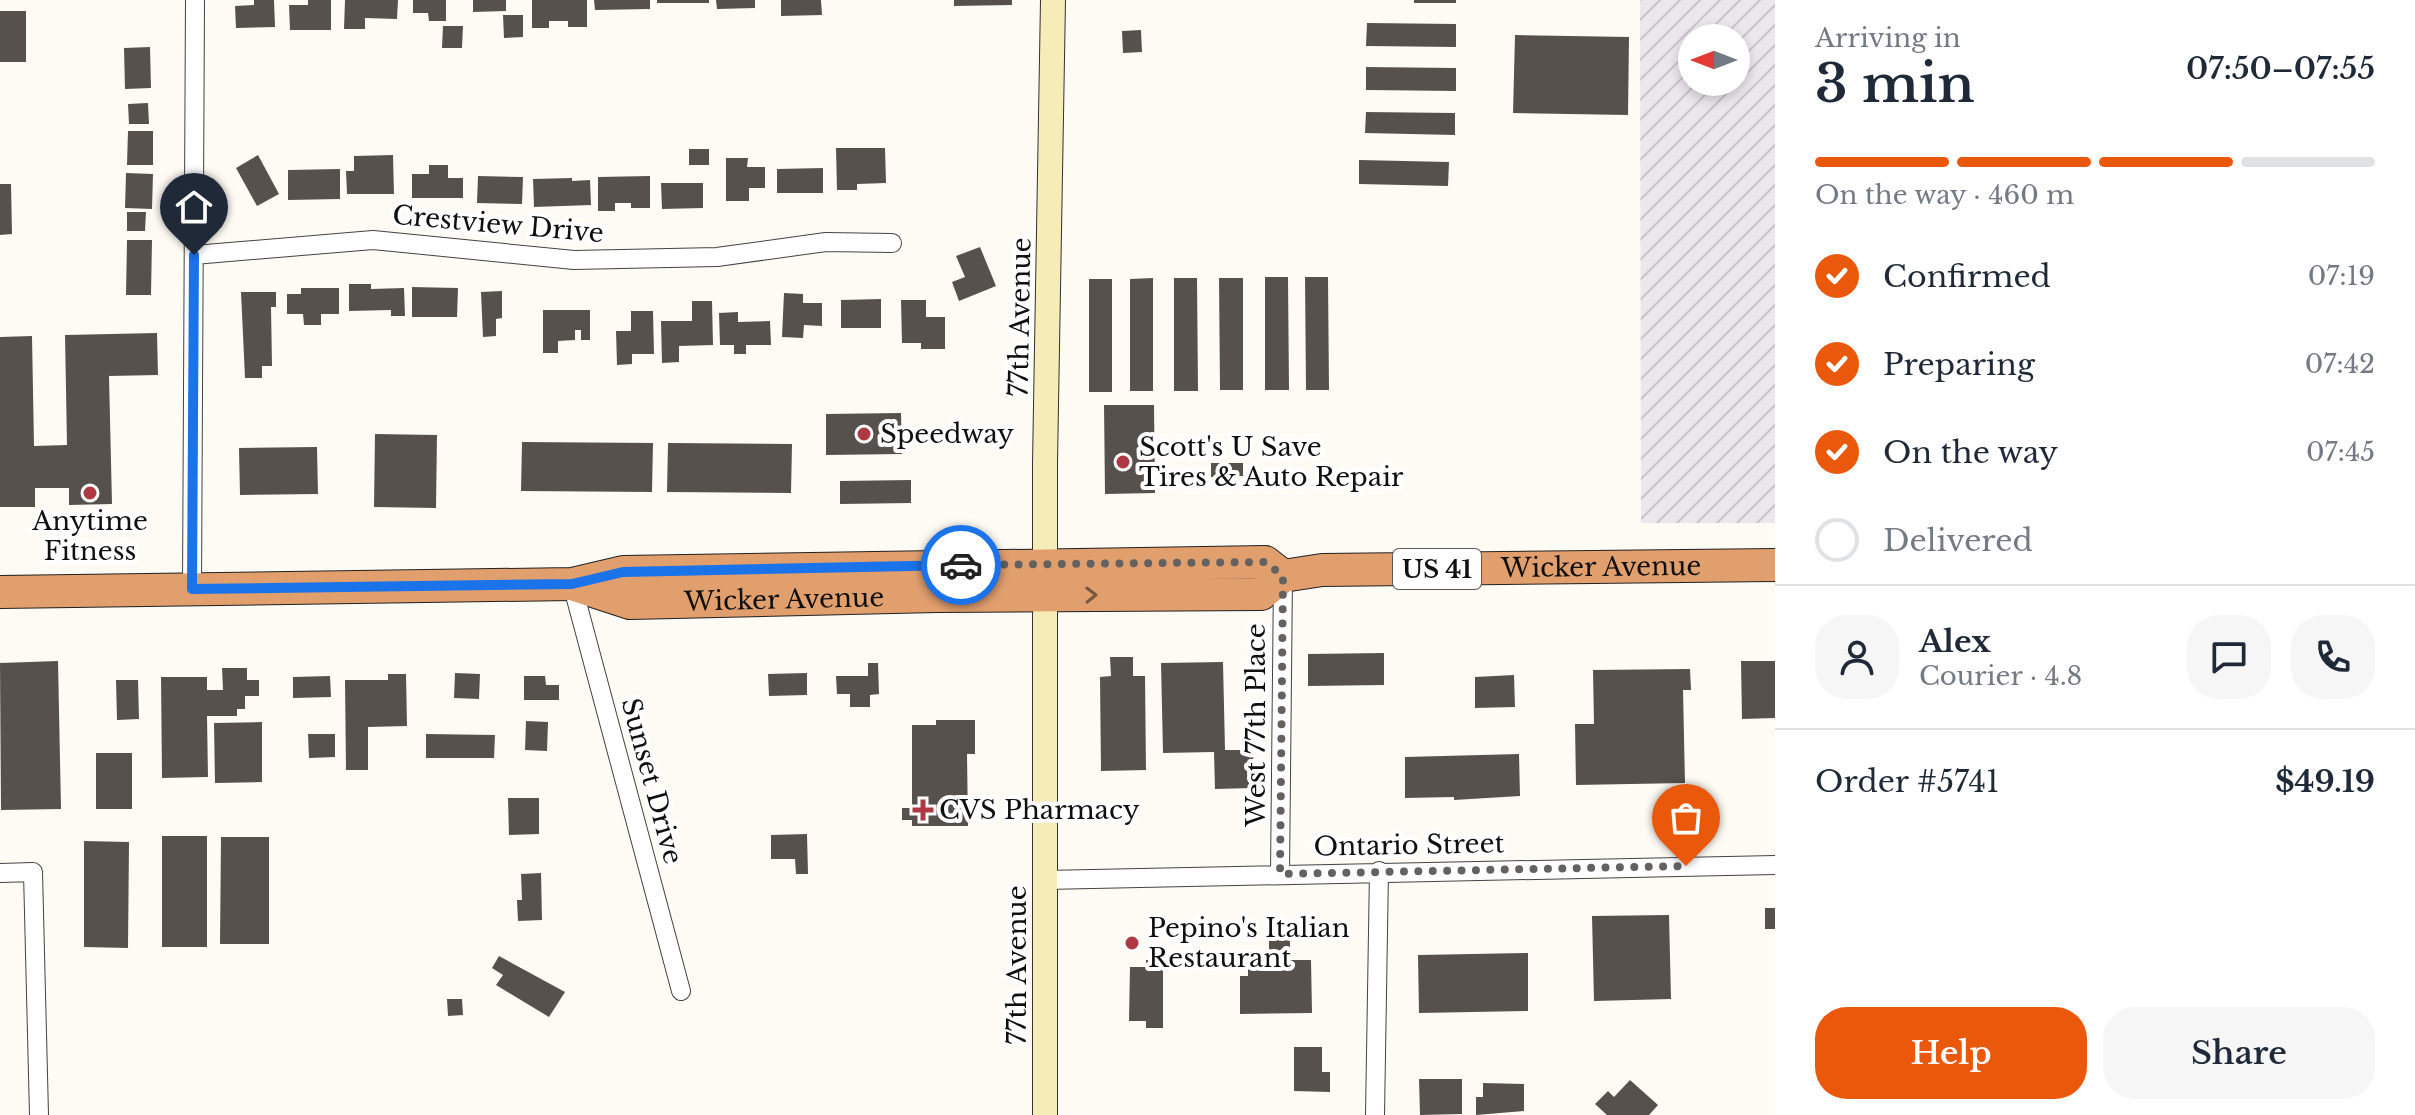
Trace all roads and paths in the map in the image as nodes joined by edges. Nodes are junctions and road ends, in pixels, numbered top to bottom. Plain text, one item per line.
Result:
1 (195, 0) edge
2 (1053, 0) edge
3 (892, 243) dead end
4 (194, 255) junction
5 (1775, 565) edge
6 (1283, 576) junction
7 (1044, 580) junction
8 (572, 584) junction
9 (192, 589) junction
10 (0, 592) edge
11 (1775, 865) edge
12 (1379, 871) junction
13 (0, 873) edge
14 (1280, 874) junction
15 (1045, 880) junction
16 (681, 991) dead end
17 (39, 1115) edge
18 (1045, 1115) edge
19 (1375, 1115) edge

1 - 4 street
2 - 7 street, 77th Avenue
3 - 4 street, Crestview Drive
4 - 9 street
5 - 6 highway, Wicker Avenue / US 41
6 - 7 highway, Wicker Avenue / US 41
6 - 14 street, West 77th Place
7 - 8 highway, Wicker Avenue / US 41
7 - 15 street, 77th Avenue
8 - 9 highway, Wicker Avenue / US 41
8 - 16 street, Sunset Drive
9 - 10 highway, Wicker Avenue / US 41
11 - 12 street, Ontario Street
12 - 14 street, Ontario Street
12 - 19 street
13 - 17 street
14 - 15 street, Ontario Street
15 - 18 street, 77th Avenue

